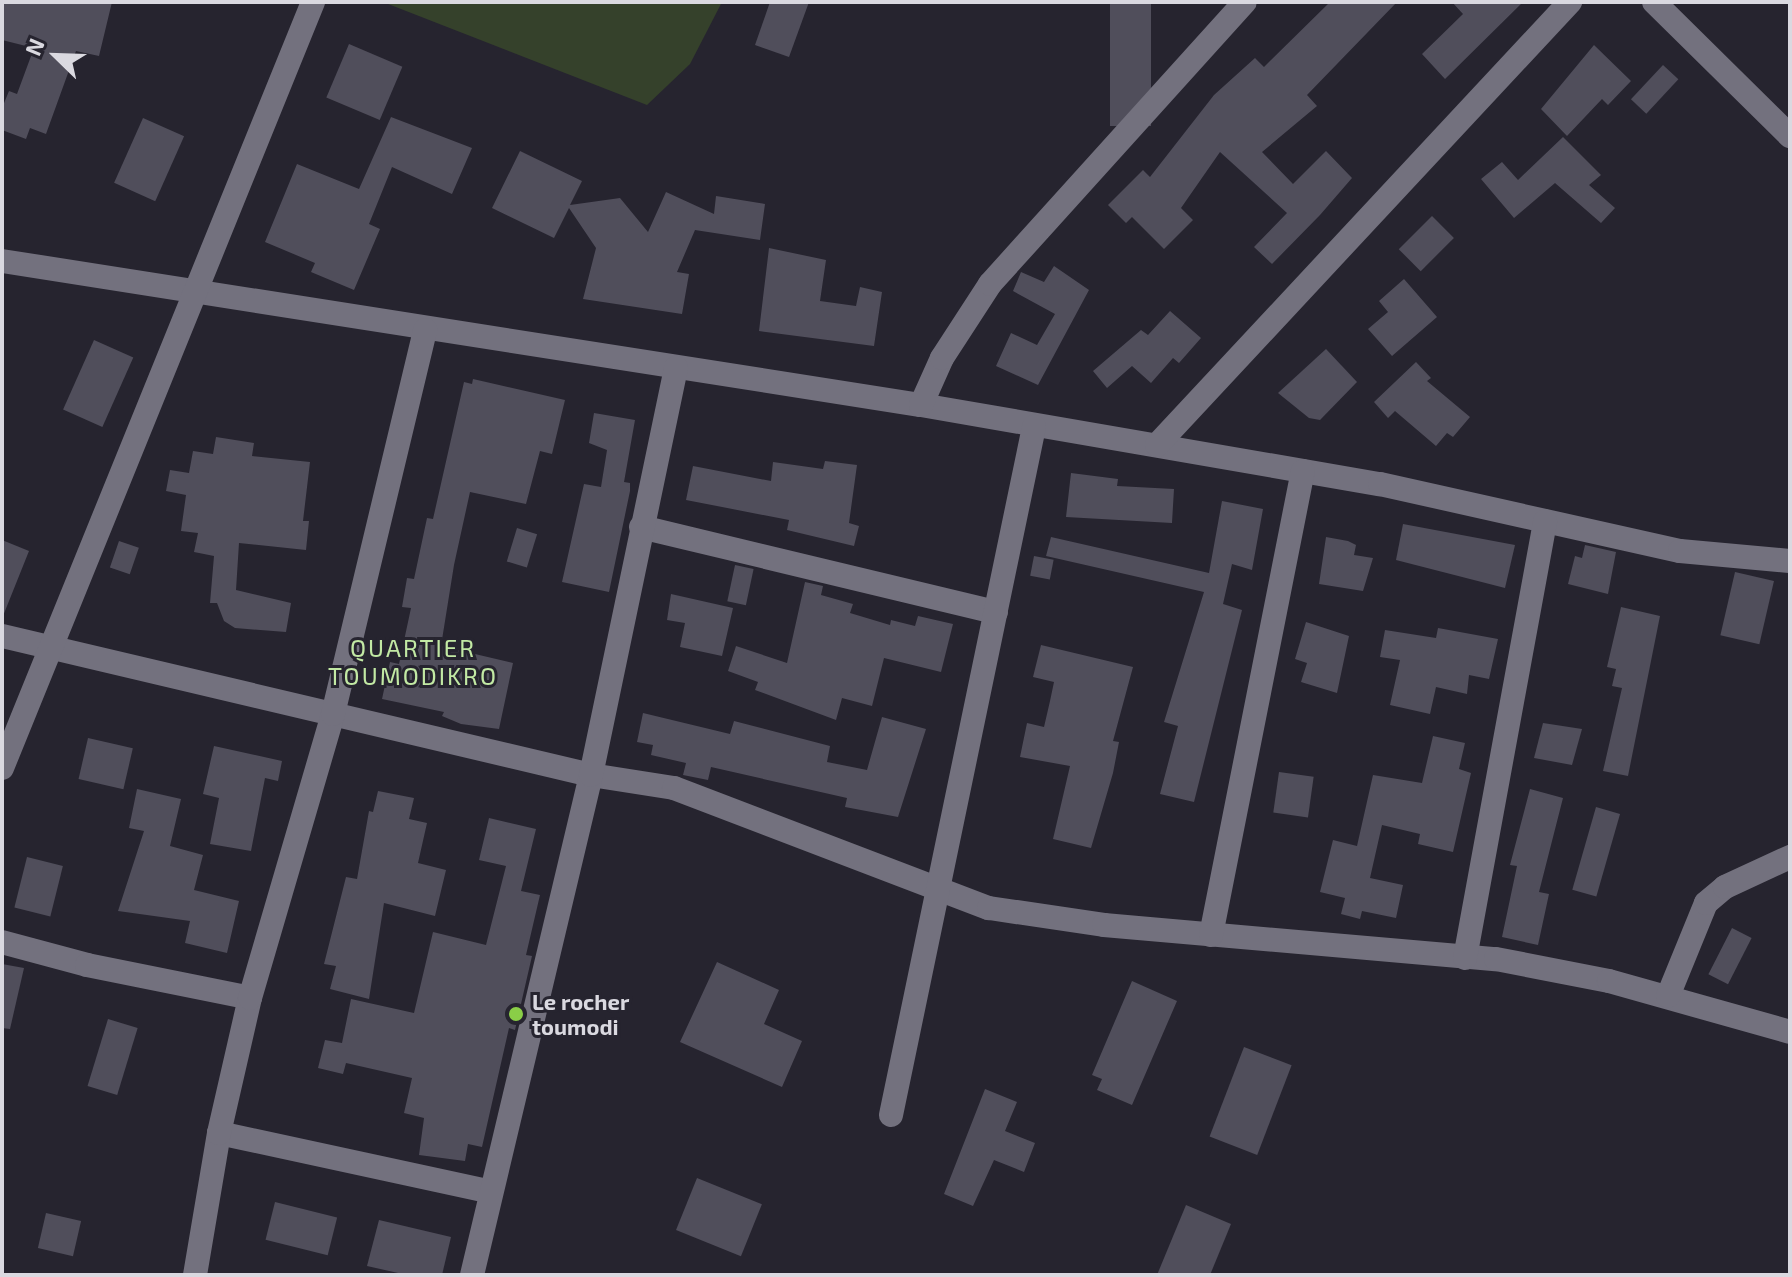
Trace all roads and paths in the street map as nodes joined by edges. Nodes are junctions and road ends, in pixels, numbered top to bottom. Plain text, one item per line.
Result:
1 (313, 2) edge
2 (1245, 2) edge
3 (1570, 2) edge
4 (1654, 2) edge
5 (1790, 136) edge
6 (2, 261) edge
7 (196, 295) junction
8 (425, 330) junction
9 (676, 368) junction
10 (921, 405) junction
11 (1034, 427) junction
12 (1157, 445) junction
13 (1303, 471) junction
14 (1545, 521) junction
15 (641, 527) junction
16 (1790, 561) edge
17 (996, 612) junction
18 (2, 636) edge
19 (47, 648) junction
20 (333, 714) junction
21 (2, 768) edge
22 (591, 775) junction
23 (1790, 857) edge
24 (934, 890) junction
25 (1211, 935) junction
26 (2, 942) edge
27 (1465, 958) junction
28 (1668, 996) junction
29 (250, 998) junction
30 (1790, 1032) edge
31 (891, 1115) dead end
32 (219, 1133) junction
33 (491, 1192) junction
34 (195, 1275) edge
35 (472, 1275) edge

1 - 7 street
2 - 10 street
3 - 12 street
4 - 5 street
6 - 7 street
7 - 8 street
7 - 19 street
8 - 9 street
8 - 20 street
9 - 10 street
9 - 15 street
10 - 11 street
11 - 12 street
11 - 17 street
12 - 13 street
13 - 14 street
13 - 25 street
14 - 16 street
14 - 27 street
15 - 17 street
15 - 22 street
17 - 24 street
18 - 19 street
19 - 20 street
19 - 21 street
20 - 22 street
20 - 29 street
22 - 24 street
22 - 33 street
23 - 28 street
24 - 25 street
24 - 31 street
25 - 27 street
26 - 29 street
27 - 28 street
28 - 30 street
29 - 32 street
32 - 33 street
32 - 34 street
33 - 35 street

